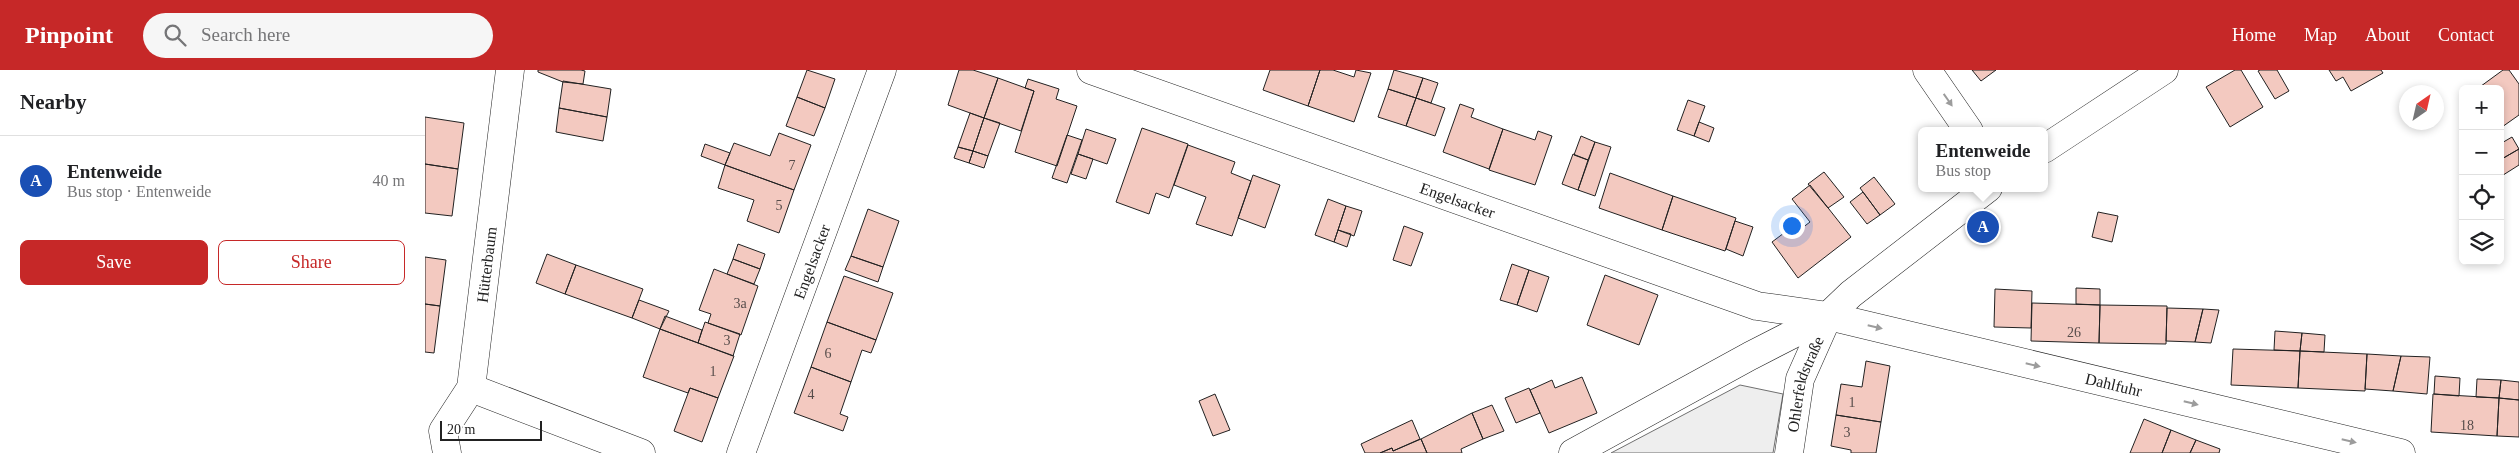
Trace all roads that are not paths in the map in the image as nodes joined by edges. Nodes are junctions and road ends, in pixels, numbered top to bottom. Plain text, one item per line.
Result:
1 (510, 70) edge
2 (882, 70) edge
3 (1091, 70) edge
4 (1927, 70) edge
5 (2164, 70) edge
6 (1966, 127) edge
7 (2048, 146) edge
8 (1982, 192) edge
9 (1828, 316) junction
10 (471, 388) junction
11 (438, 436) edge
12 (641, 453) edge
13 (741, 453) edge
14 (1573, 453) edge
15 (1789, 453) edge
16 (2401, 453) edge

1 - 10 street, Hütterbaum
2 - 13 street, Engelsacker
3 - 9 street, Engelsacker
4 -> 6 street
5 - 7 street
8 - 9 street
9 - 14 street
9 - 15 street, Ohlerfeldstraße
9 -> 16 street, Dahlfuhr
10 - 11 street, Hütterbaum
10 - 12 street

